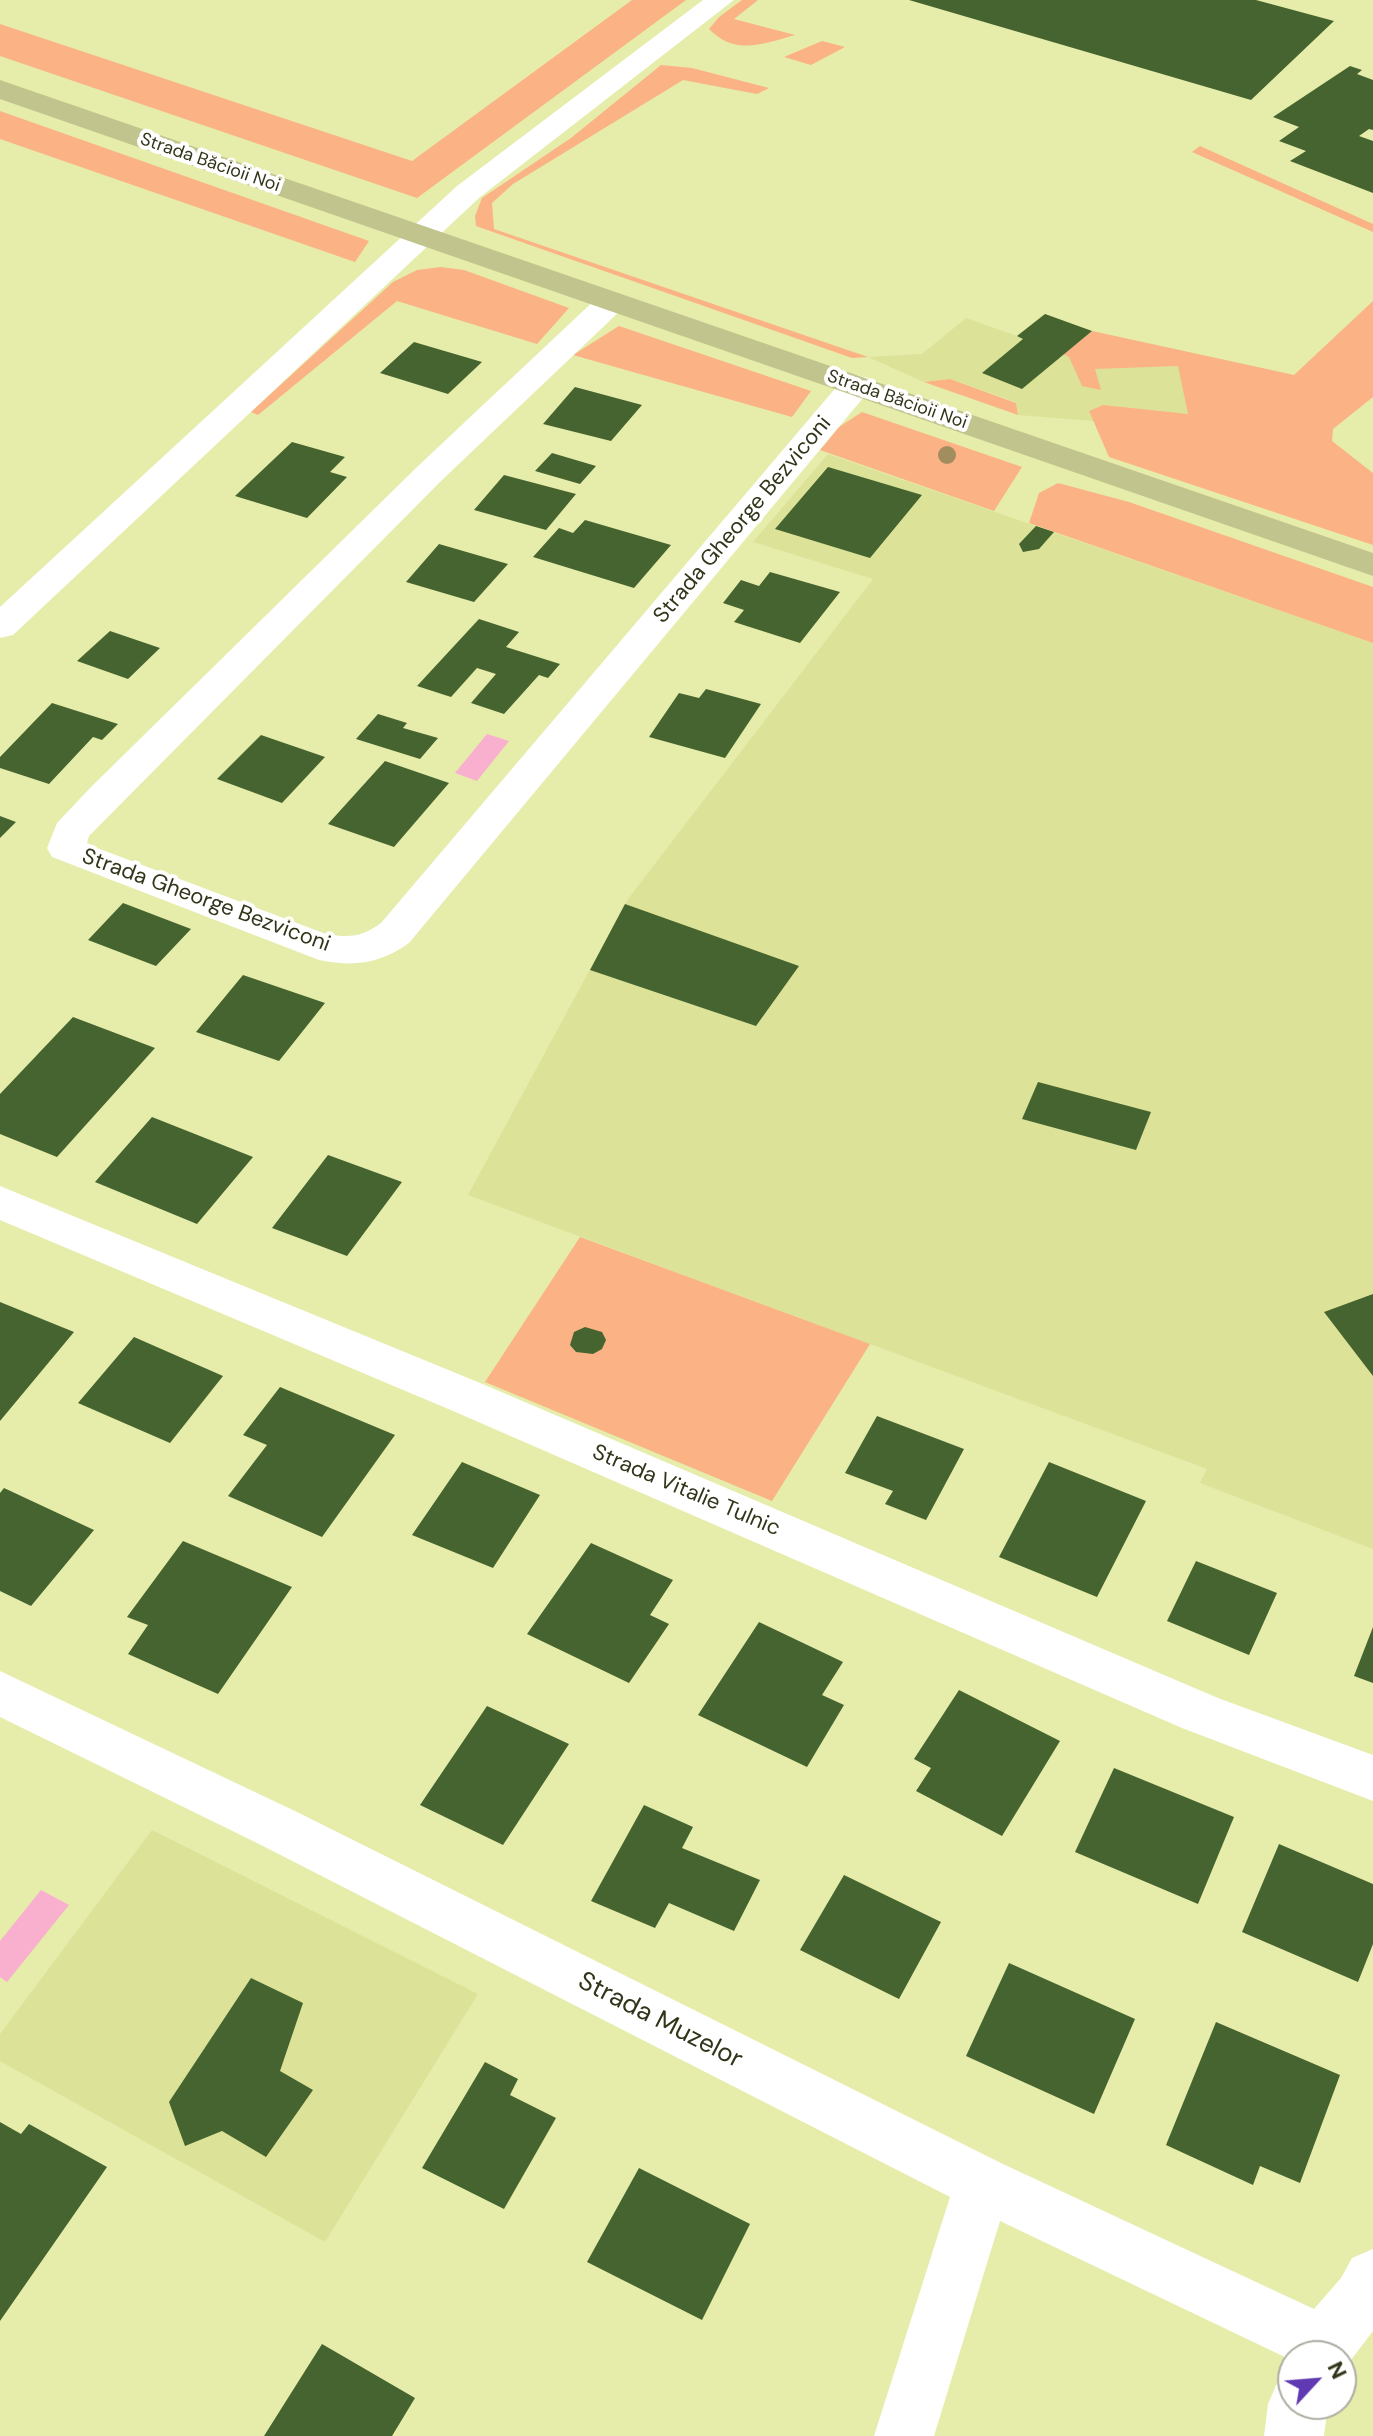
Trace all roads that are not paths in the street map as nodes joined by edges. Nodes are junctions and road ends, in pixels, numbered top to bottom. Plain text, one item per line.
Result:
1 (720, 0) edge
2 (0, 89) edge
3 (421, 237) junction
4 (609, 304) junction
5 (856, 385) junction
6 (1373, 565) edge
7 (0, 627) edge
8 (0, 1202) edge
9 (0, 1693) edge
10 (1373, 1778) edge
11 (983, 2184) junction
12 (1373, 2278) edge
13 (1300, 2340) edge
14 (1328, 2340) edge
15 (904, 2436) edge

1 - 3 street
2 - 3 main road, Strada Băcioii Noi
3 - 4 main road, Strada Băcioii Noi
3 - 7 street
4 - 5 main road, Strada Băcioii Noi
4 - 5 street, Strada Gheorge Bezviconi
5 - 6 main road, Strada Băcioii Noi
8 - 10 street, Strada Vitalie Tulnic
9 - 11 street, Strada Muzelor
11 - 13 street, Strada Muzelor
11 - 15 street
12 - 14 street

